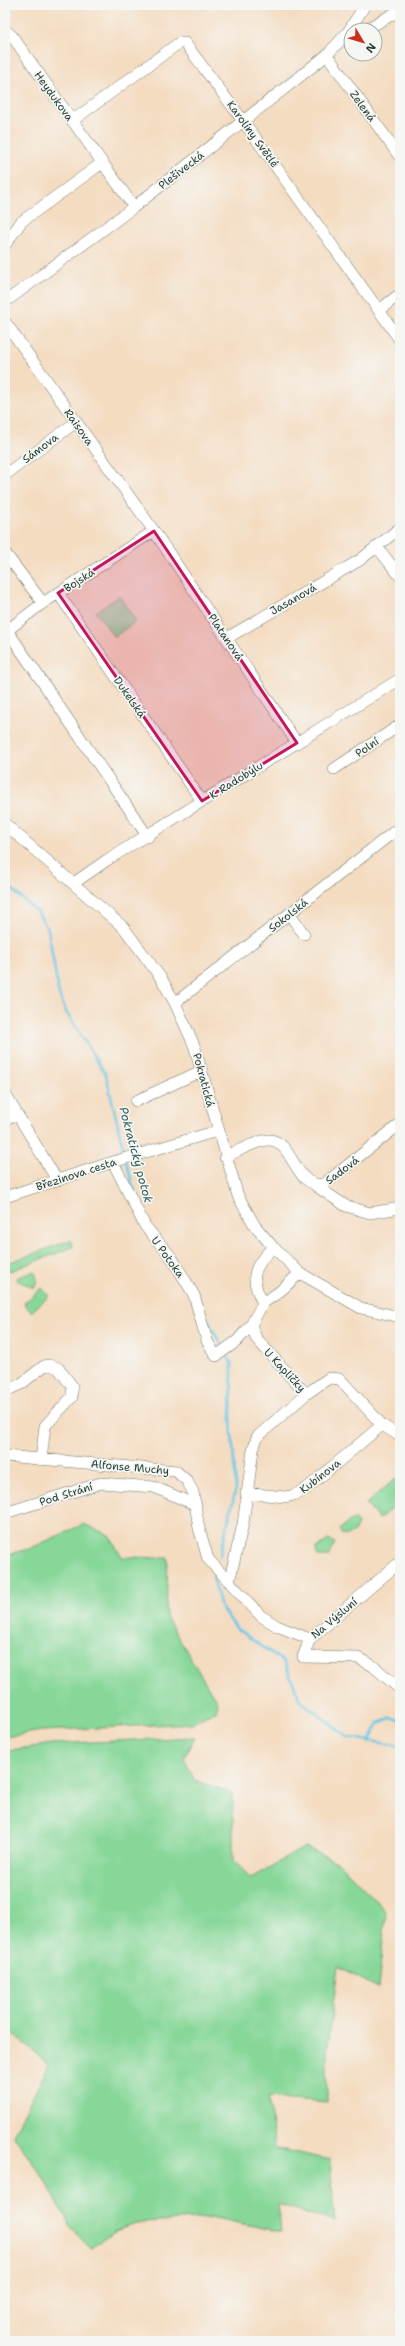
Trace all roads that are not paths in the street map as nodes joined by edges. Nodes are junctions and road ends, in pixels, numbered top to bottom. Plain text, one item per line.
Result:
1 (365, 5) edge
2 (400, 10) edge
3 (356, 22) edge
4 (379, 22) edge
5 (5, 30) edge
6 (343, 39) edge
7 (326, 55) junction
8 (72, 121) junction
9 (244, 122) junction
10 (400, 157) edge
11 (102, 163) junction
12 (134, 207) junction
13 (5, 245) edge
14 (400, 294) edge
15 (5, 302) edge
16 (379, 310) junction
17 (5, 322) edge
18 (400, 340) edge
19 (76, 422) junction
20 (5, 475) edge
21 (400, 528) edge
22 (154, 531) junction
23 (377, 547) junction
24 (5, 553) edge
25 (400, 576) edge
26 (58, 594) junction
27 (43, 603) junction
28 (6, 631) edge
29 (227, 638) junction
30 (400, 679) edge
31 (400, 725) edge
32 (297, 743) junction
33 (334, 769) dead end
34 (202, 801) junction
35 (5, 824) edge
36 (400, 827) edge
37 (148, 837) junction
38 (74, 883) junction
39 (289, 914) junction
40 (304, 934) dead end
41 (175, 1003) junction
42 (201, 1071) junction
43 (5, 1094) edge
44 (136, 1101) dead end
45 (16, 1115) junction
46 (5, 1119) edge
47 (400, 1124) edge
48 (217, 1131) junction
49 (225, 1157) junction
50 (112, 1162) junction
51 (57, 1180) junction
52 (316, 1186) junction
53 (5, 1197) edge
54 (400, 1208) edge
55 (273, 1247) junction
56 (300, 1273) junction
57 (263, 1303) junction
58 (400, 1317) edge
59 (251, 1325) junction
60 (5, 1391) edge
61 (306, 1394) junction
62 (382, 1425) junction
63 (400, 1436) edge
64 (5, 1456) edge
65 (41, 1460) junction
66 (246, 1494) junction
67 (196, 1505) junction
68 (5, 1512) edge
69 (400, 1562) edge
70 (229, 1582) junction
71 (310, 1640) junction
72 (400, 1689) edge

1 - 3 street, Plešivecká
2 - 4 street
5 - 8 street, Heydukova
6 - 7 street, Plešivecká
7 - 9 street, Plešivecká
7 - 10 street, Zelená
8 - 9 street, Karolíny Světlé
8 - 11 street, Heydukova
9 - 12 street, Plešivecká
9 - 16 street, Karolíny Světlé
11 - 12 street, Heydukova
11 - 13 street
12 - 15 street, Plešivecká
14 - 16 street
16 - 18 street, Karolíny Světlé
17 - 19 street, Raisova
19 - 20 street, Sámova
19 - 22 street, Raisova
21 - 23 street, Jasanová
22 - 26 street, Bojská
22 - 29 street, Platanová
23 - 25 street
23 - 29 street, Jasanová
24 - 27 street
26 - 27 street, Bojská
26 - 34 street, Dukelská
27 - 28 street, Bojská
28 - 37 street
29 - 32 street, Platanová
30 - 32 street, K Radobýlu
31 - 33 street, Polní
32 - 34 street, K Radobýlu
34 - 37 street, K Radobýlu
35 - 38 street, Pokratická
36 - 39 street, Sokolská
37 - 38 street, K Radobýlu
38 - 41 street, Pokratická
39 - 40 street
39 - 41 street, Sokolská
41 - 42 street, Pokratická
42 - 44 street
42 - 48 street, Pokratická
43 - 45 street
45 - 46 street
45 - 51 street
47 - 52 street, Sadová
48 - 49 street, Pokratická
48 - 50 street, Březinova cesta
49 - 52 street, Sadová
49 - 55 street, Pokratická
50 - 51 street, Březinova cesta
50 - 59 street, U Potoka
51 - 53 street, Březinova cesta
52 - 54 street
55 - 56 street, Pokratická
55 - 57 street
56 - 57 street
56 - 58 street, Pokratická
57 - 59 street
59 - 61 street, U Kapličky
60 - 65 street
61 - 62 street, U Kapličky
61 - 66 street
62 - 63 street, U Kapličky
62 - 66 street, Kubínova
64 - 65 street, Alfonse Muchy
65 - 67 street, Alfonse Muchy
66 - 70 street
67 - 68 street, Pod Strání
67 - 70 street, Alfonse Muchy
69 - 71 street, Na Výsluní
70 - 71 street, Na Výsluní
71 - 72 street

